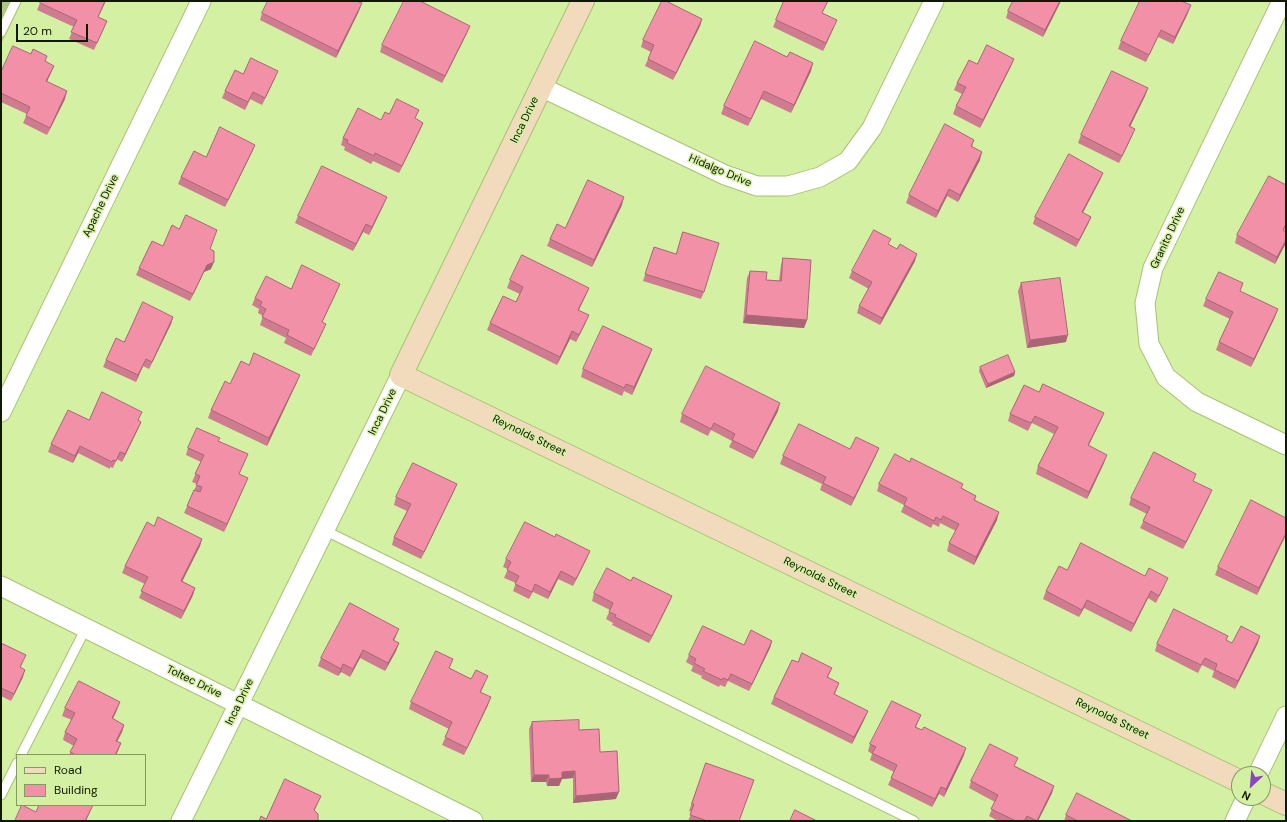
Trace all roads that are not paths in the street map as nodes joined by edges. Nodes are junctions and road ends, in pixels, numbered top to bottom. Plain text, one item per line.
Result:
1 (16, 1) edge
2 (201, 1) edge
3 (582, 1) edge
4 (934, 1) edge
5 (1282, 1) edge
6 (1, 32) edge
7 (541, 87) junction
8 (401, 375) junction
9 (1, 412) edge
10 (1286, 445) edge
11 (324, 530) junction
12 (1, 586) edge
13 (86, 628) junction
14 (239, 704) junction
15 (1286, 716) edge
16 (22, 754) edge
17 (16, 765) edge
18 (1262, 766) edge
19 (1231, 777) edge
20 (1, 795) edge
21 (1271, 797) edge
22 (1286, 804) edge
23 (1242, 806) edge
24 (181, 821) edge
25 (473, 821) edge
26 (914, 821) edge
27 (1235, 821) edge

1 - 6 lane
2 - 9 street, Apache Drive
3 - 7 street, Inca Drive
4 - 7 street, Hidalgo Drive
5 - 10 street, Granito Drive
7 - 8 street, Inca Drive
8 - 11 street, Inca Drive
8 - 19 street, Reynolds Street
11 - 14 street, Inca Drive
11 - 26 lane
12 - 13 street, Toltec Drive
13 - 14 street, Toltec Drive
13 - 16 lane
14 - 24 street, Inca Drive
14 - 25 street, Toltec Drive
15 - 18 street
17 - 20 lane
21 - 22 street
23 - 27 street

